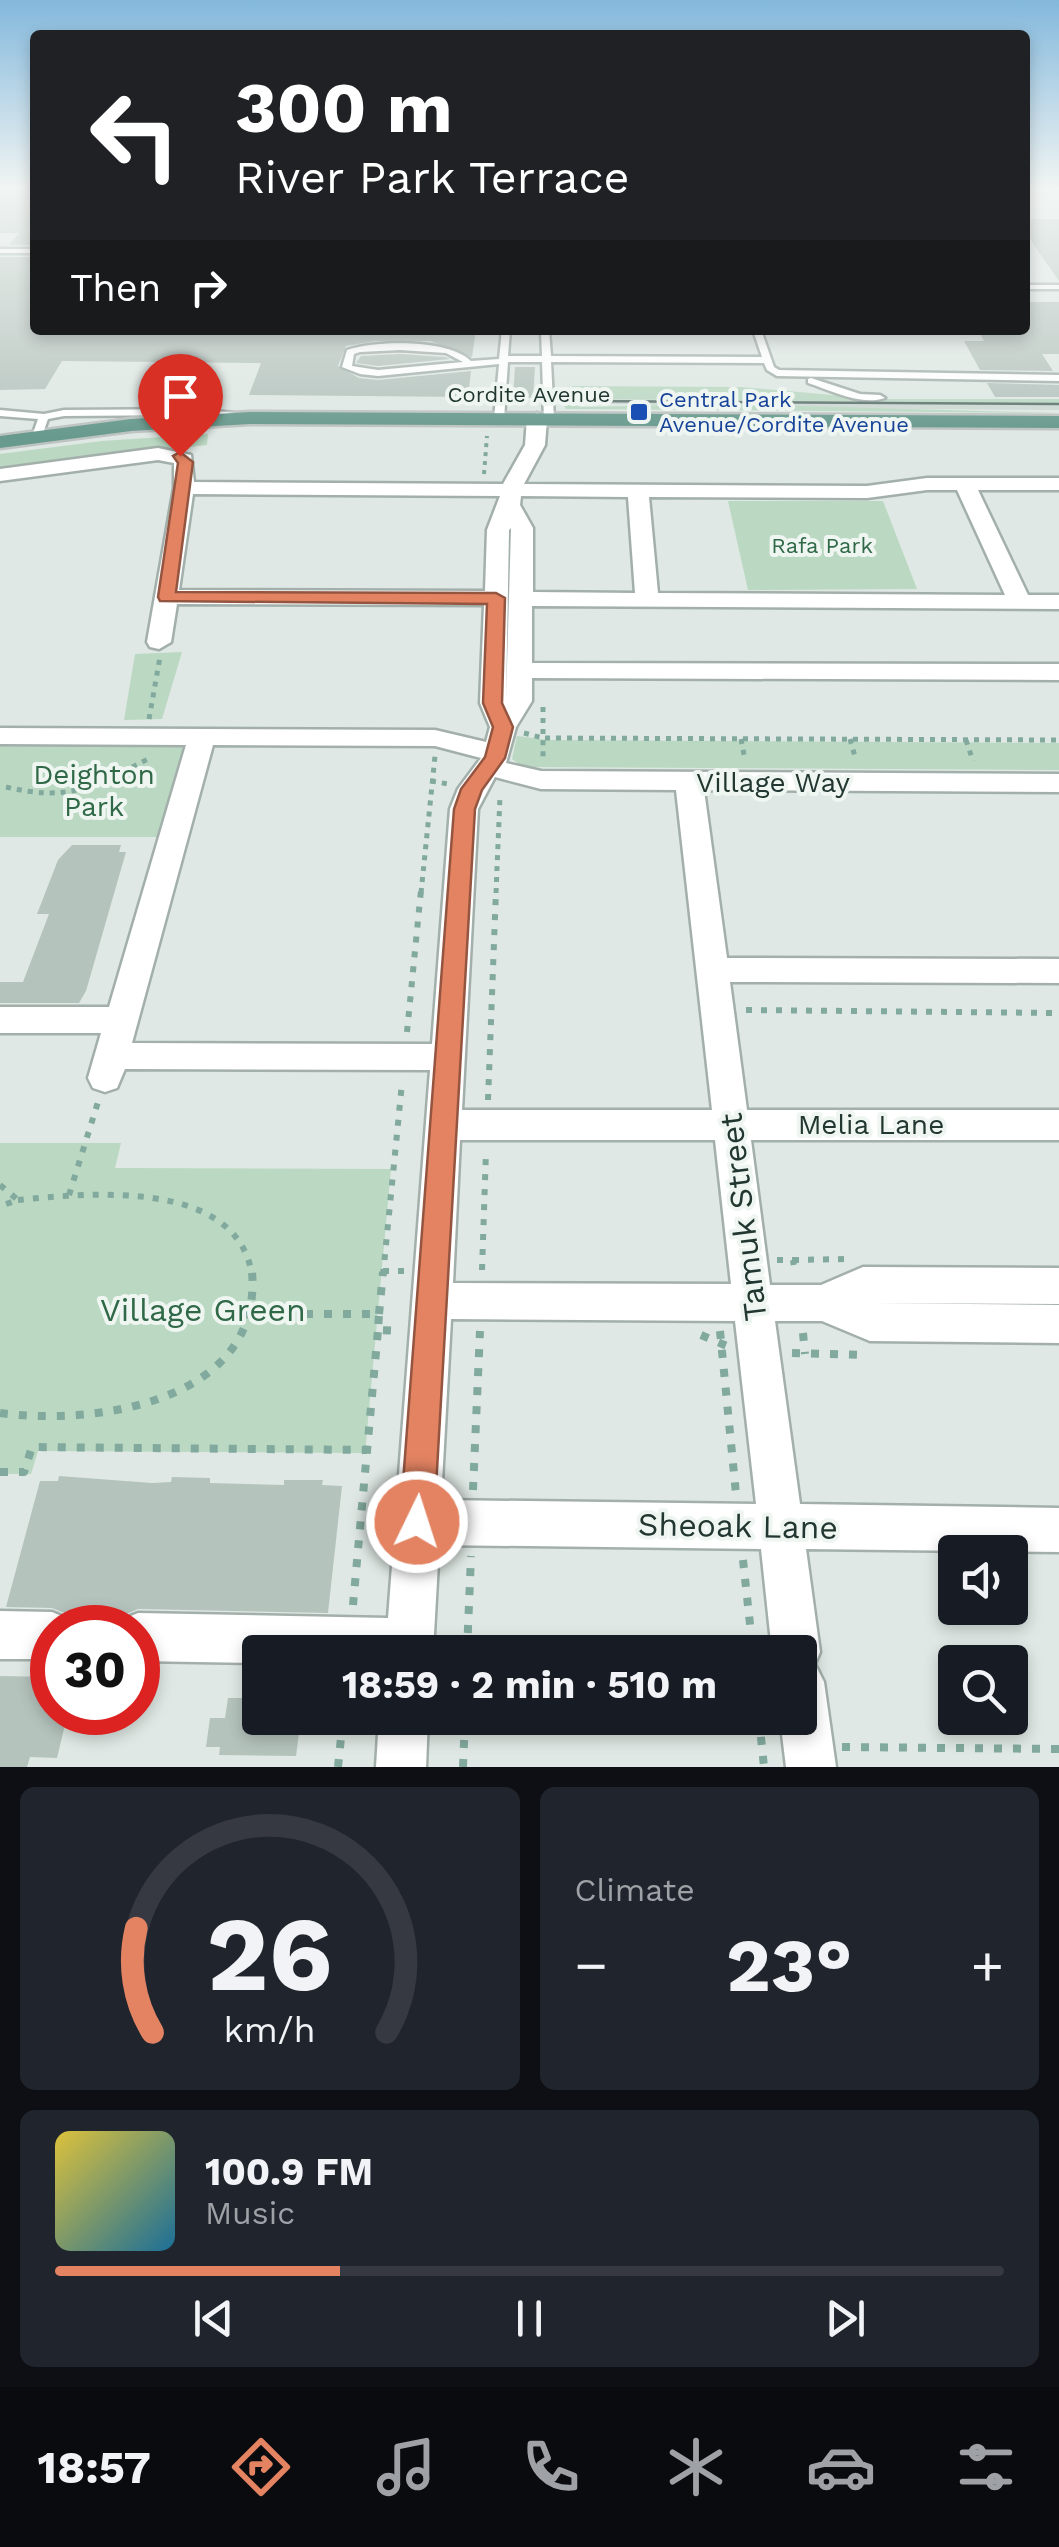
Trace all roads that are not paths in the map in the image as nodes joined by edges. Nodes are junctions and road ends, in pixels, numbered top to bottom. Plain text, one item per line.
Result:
1 (1030, 287) edge
2 (1059, 287) edge
3 (506, 335) edge
4 (545, 335) edge
5 (759, 335) edge
6 (548, 358) junction
7 (504, 360) junction
8 (767, 360) junction
9 (467, 361) junction
10 (798, 376) junction
11 (1059, 378) edge
12 (880, 398) dead end
13 (0, 414) edge
14 (500, 419) junction
15 (543, 419) junction
16 (1059, 422) edge
17 (41, 427) junction
18 (0, 442) edge
19 (0, 475) edge
20 (965, 484) junction
21 (1059, 484) edge
22 (184, 488) junction
23 (638, 492) junction
24 (512, 500) junction
25 (167, 597) junction
26 (496, 598) junction
27 (522, 599) junction
28 (647, 600) junction
29 (1020, 602) junction
30 (1059, 602) edge
31 (158, 646) road end
32 (520, 670) junction
33 (1059, 672) edge
34 (0, 736) edge
35 (202, 736) junction
36 (497, 761) junction
37 (689, 781) junction
38 (1059, 783) edge
39 (714, 970) junction
40 (1059, 971) edge
41 (0, 1020) edge
42 (122, 1020) junction
43 (448, 1057) junction
44 (731, 1123) junction
45 (443, 1125) junction
46 (1059, 1125) edge
47 (1059, 1286) edge
48 (431, 1302) junction
49 (735, 1302) junction
50 (824, 1303) junction
51 (1059, 1324) edge
52 (417, 1522) junction
53 (760, 1527) junction
54 (1059, 1530) edge
55 (0, 1635) edge
56 (410, 1635) edge
57 (791, 1635) edge
58 (30, 1636) edge
59 (160, 1637) edge
60 (242, 1639) edge
61 (403, 1735) edge
62 (401, 1767) edge

1 - 2 lane
3 - 7 lane
4 - 6 lane
5 - 8 lane
6 - 7 lane
6 - 8 lane
6 - 15 lane
7 - 9 lane
7 - 14 lane
8 - 10 lane
9 - 9 lane
10 - 11 lane
10 - 12 lane
13 - 17 lane
14 - 15 main road, Cordite Avenue
14 - 17 main road, Cordite Avenue
15 - 16 main road, Cordite Avenue
15 - 24 street
17 - 18 main road, Cordite Avenue
19 - 22 street
20 - 21 street
20 - 23 street
20 - 29 street
22 - 24 street
22 - 25 street
23 - 24 street
23 - 28 street
24 - 26 street
24 - 27 street
25 - 26 street
25 - 31 street
26 - 36 street
27 - 28 street
27 - 32 street
28 - 29 street
29 - 30 street
32 - 33 street
32 - 36 street
34 - 35 street, Village Way
35 - 36 street, Village Way
35 - 42 street
36 - 37 street, Village Way
36 - 43 street
37 - 38 street, Village Way
37 - 39 street, Tamuk Street
39 - 40 street
39 - 44 street, Tamuk Street
41 - 42 street
42 - 43 street
43 - 45 street
44 - 45 street, Melia Lane
44 - 46 street, Melia Lane
44 - 49 street, Tamuk Street
45 - 48 street
47 - 50 street
48 - 49 street
48 - 52 street
49 - 50 street
49 - 53 street, Tamuk Street
50 - 51 street
52 - 53 street, Sheoak Lane
52 - 56 street
53 - 54 street, Sheoak Lane
53 - 57 street, Tamuk Street
55 - 58 street
59 - 60 street
61 - 62 street

